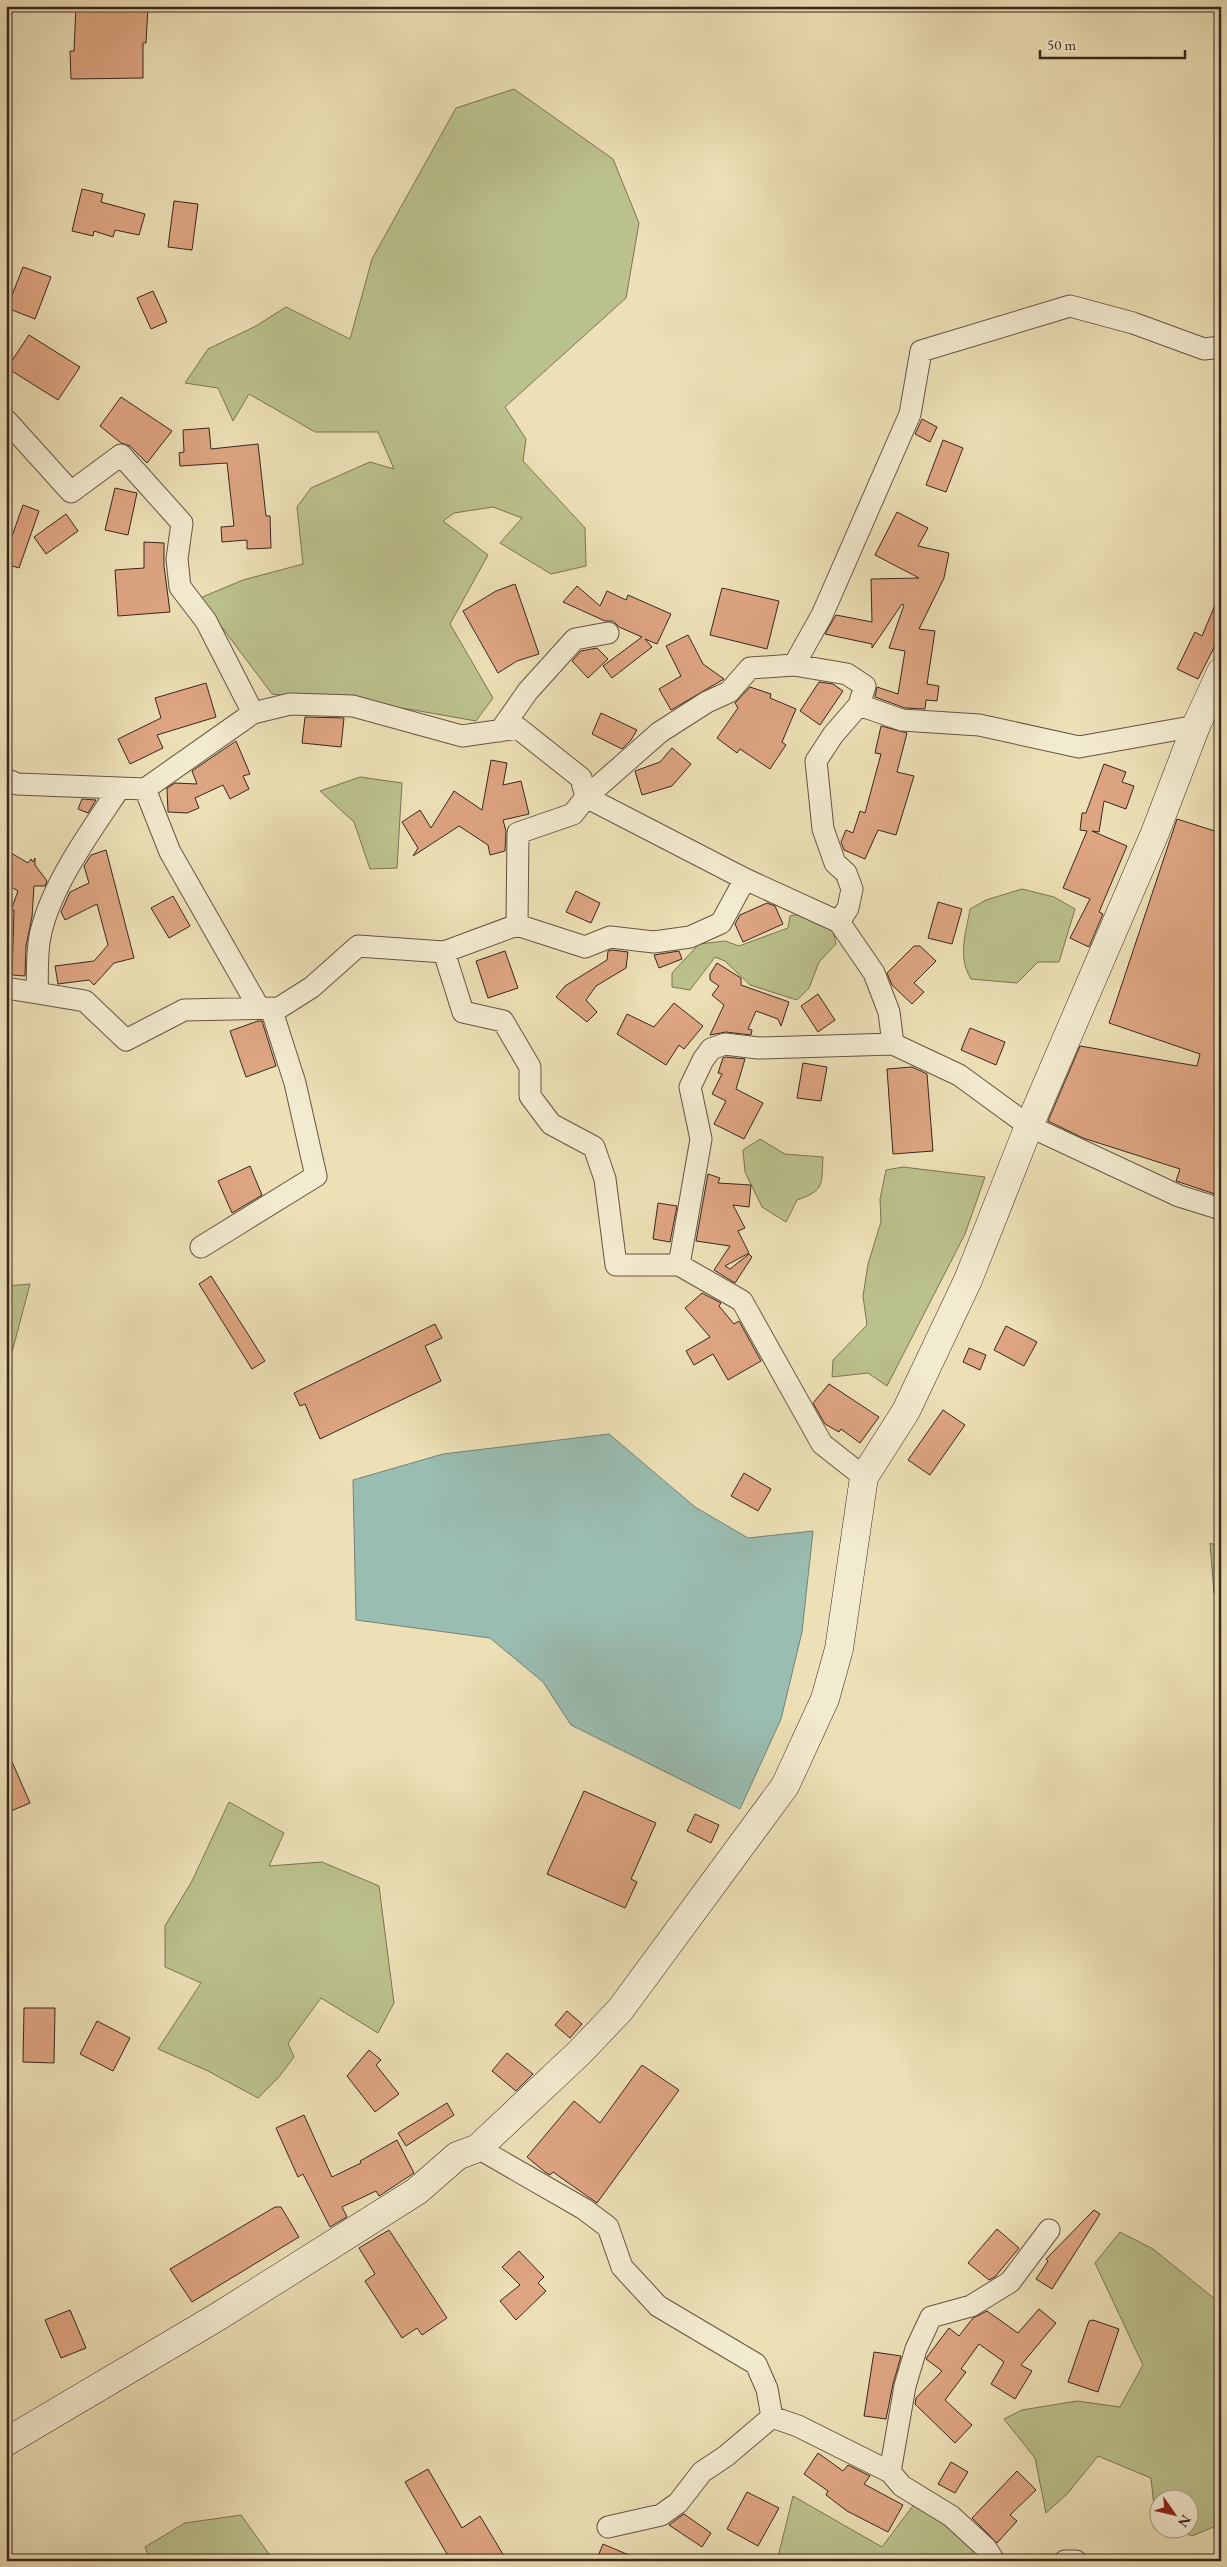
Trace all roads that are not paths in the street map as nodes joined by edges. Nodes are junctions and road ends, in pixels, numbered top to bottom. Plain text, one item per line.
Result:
1 (1221, 347) edge
2 (6, 420) edge
3 (608, 633) dead end
4 (794, 665) junction
5 (1221, 672) edge
6 (859, 705) junction
7 (253, 713) junction
8 (1196, 726) junction
9 (500, 731) junction
10 (6, 779) edge
11 (119, 789) junction
12 (145, 789) junction
13 (586, 797) junction
14 (745, 879) junction
15 (839, 922) junction
16 (517, 925) junction
17 (444, 952) junction
18 (6, 988) edge
19 (37, 993) junction
20 (264, 1008) junction
21 (893, 1044) junction
22 (1029, 1126) junction
23 (1221, 1209) edge
24 (201, 1247) dead end
25 (679, 1265) junction
26 (864, 1477) junction
27 (478, 2148) junction
28 (1049, 2230) dead end
29 (772, 2417) junction
30 (6, 2442) edge
31 (890, 2472) junction
32 (608, 2527) dead end
33 (994, 2561) edge
34 (1064, 2561) edge
35 (1076, 2561) edge

1 - 4 street
2 - 7 street
3 - 9 street
4 - 6 street
4 - 13 street
5 - 8 street
6 - 8 street
6 - 15 street
7 - 9 street
7 - 12 street
8 - 22 street
9 - 13 street
10 - 11 street
11 - 12 street
11 - 19 street
12 - 20 street
13 - 14 street
13 - 16 street
14 - 15 street
14 - 16 street
15 - 21 street
16 - 17 street
17 - 20 street
17 - 25 street
18 - 19 street
19 - 20 street
20 - 24 street
21 - 22 street
21 - 25 street
22 - 23 street
22 - 26 street
25 - 26 street
26 - 27 street
27 - 29 street
27 - 30 street
28 - 31 street
29 - 31 street
29 - 32 street
31 - 33 street
34 - 35 street

